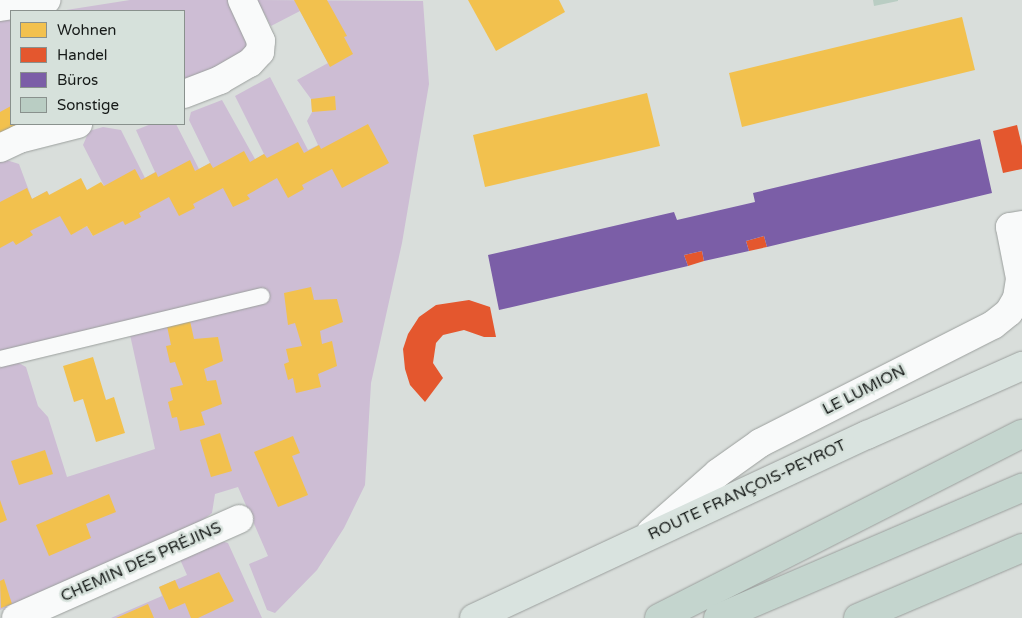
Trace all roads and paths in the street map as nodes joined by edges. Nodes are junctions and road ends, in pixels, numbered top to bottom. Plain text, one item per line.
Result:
1 (46, 0) edge
2 (242, 0) edge
3 (0, 7) edge
4 (185, 94) edge
5 (74, 125) edge
6 (0, 148) edge
7 (1022, 225) edge
8 (262, 296) dead end
9 (0, 358) edge
10 (1022, 366) edge
11 (1022, 434) edge
12 (1022, 488) edge
13 (239, 519) dead end
14 (644, 538) junction
15 (1022, 548) edge
16 (16, 618) edge
17 (475, 618) edge
18 (659, 618) edge
19 (718, 618) edge
20 (858, 618) edge

1 - 3 street
2 - 4 street
5 - 6 street
7 - 14 street, LE LUMION
8 - 9 lane
10 - 14 main road, ROUTE FRANÇOIS-PEYROT
11 - 18 highway
12 - 19 highway
13 - 16 street, CHEMIN DES PRÉJINS
14 - 17 main road, ROUTE FRANÇOIS-PEYROT
15 - 20 highway

